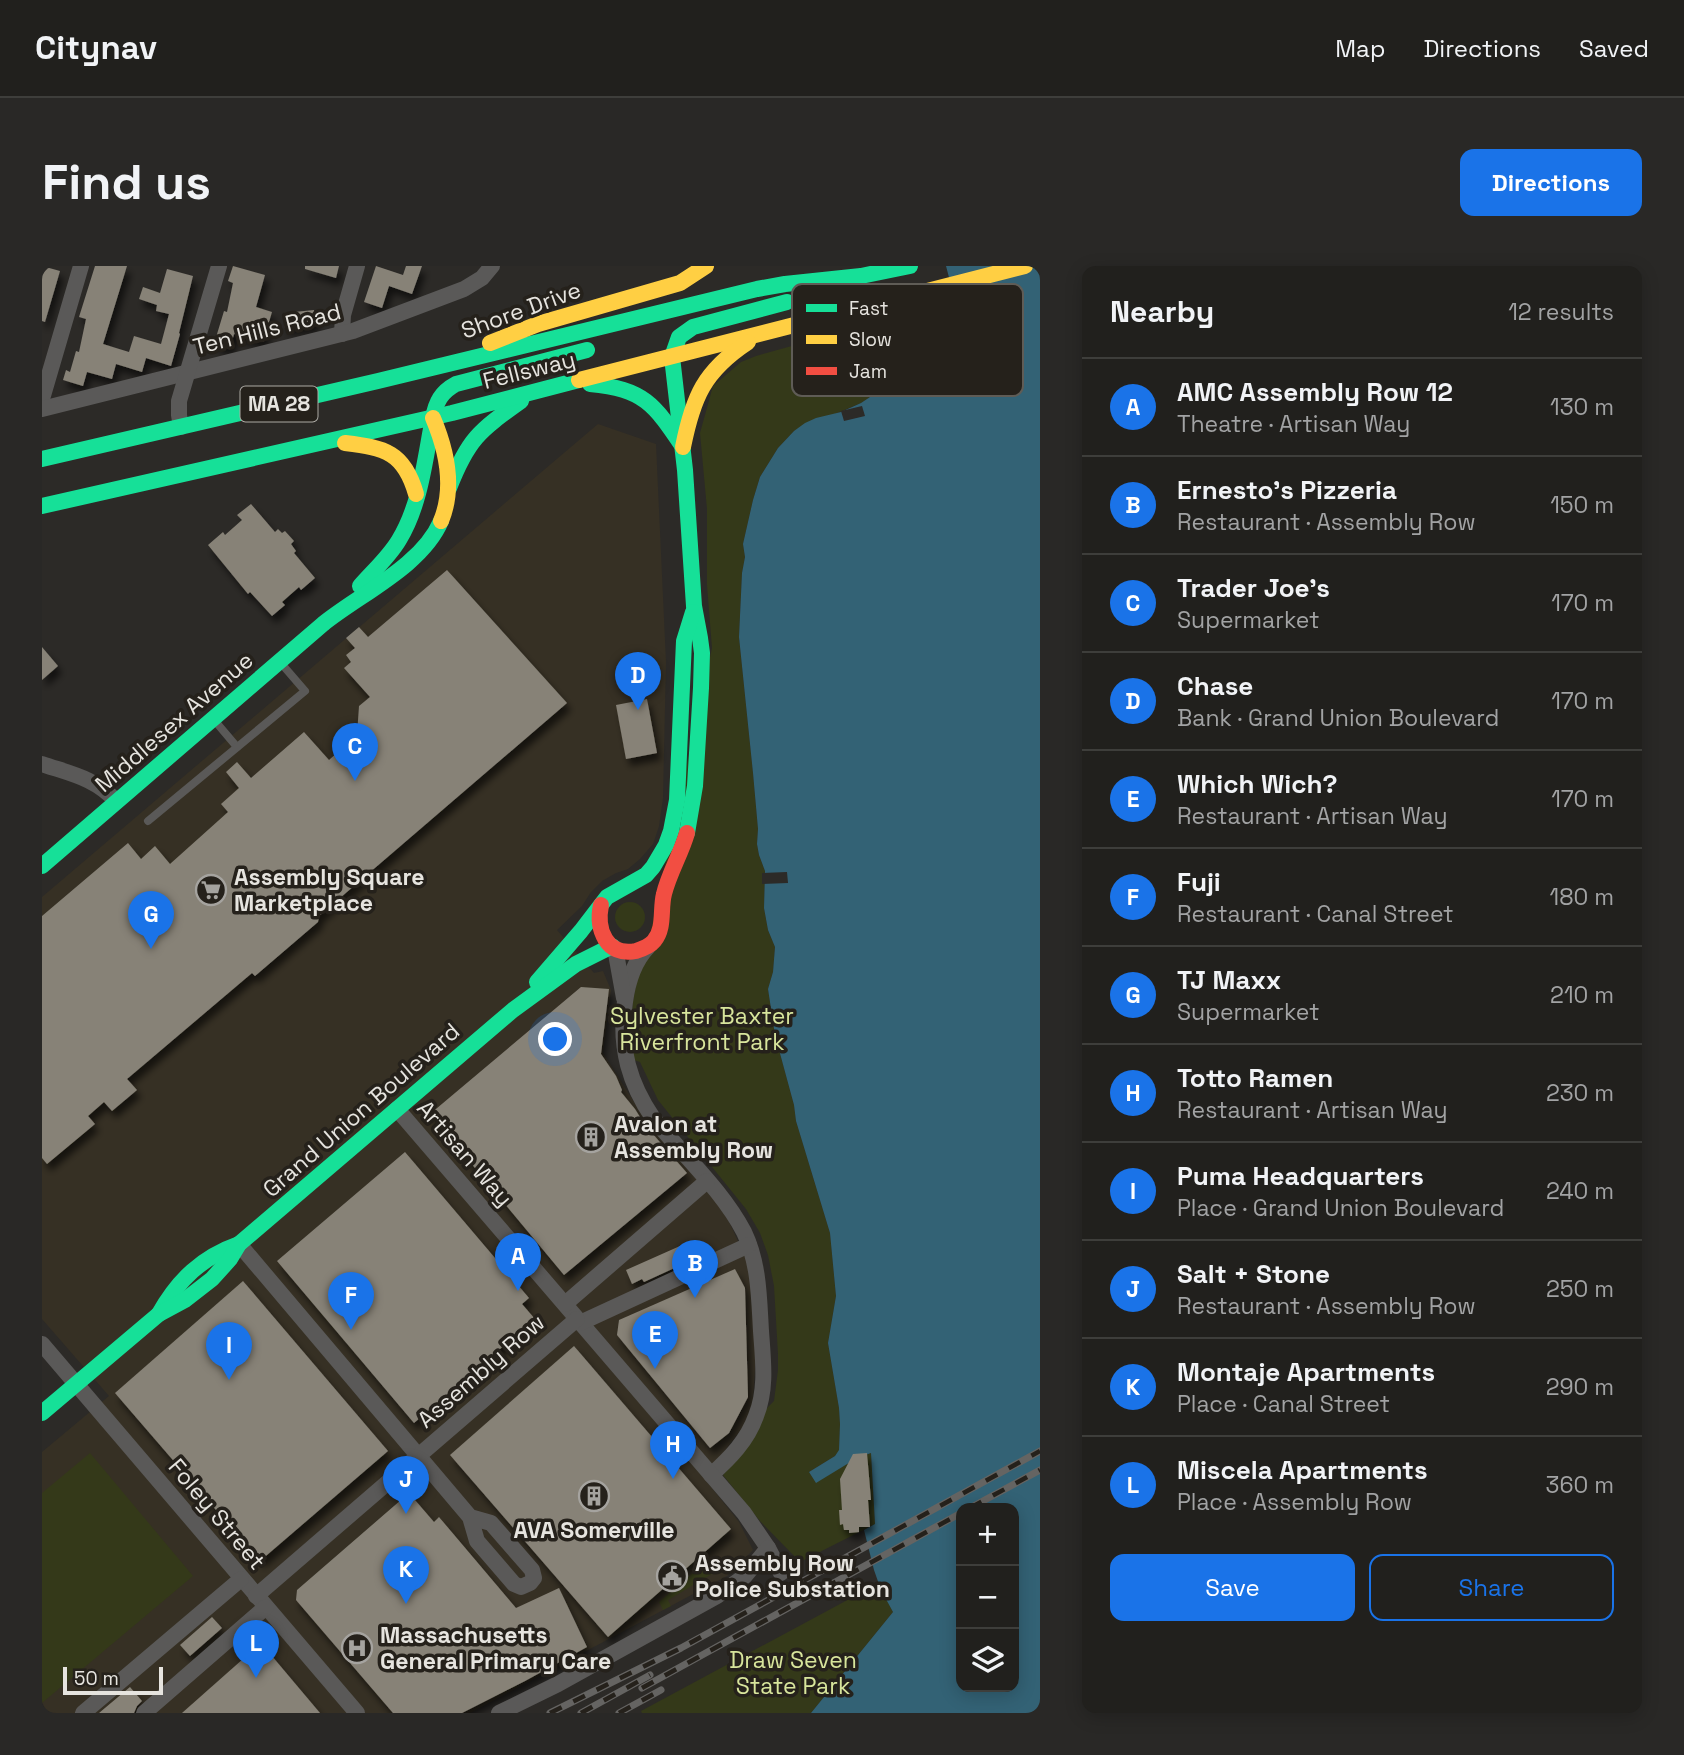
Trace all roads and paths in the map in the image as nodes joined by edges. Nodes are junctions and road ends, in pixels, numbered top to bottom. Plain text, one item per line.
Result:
1 (81, 266) edge
2 (219, 266) edge
3 (357, 266) edge
4 (492, 266) edge
5 (706, 266) edge
6 (805, 266) edge
7 (910, 266) edge
8 (1025, 266) edge
9 (842, 278) junction
10 (829, 284) edge
11 (954, 284) edge
12 (792, 301) edge
13 (637, 318) junction
14 (792, 325) edge
15 (766, 332) junction
16 (342, 334) junction
17 (672, 357) junction
18 (430, 369) junction
19 (187, 373) junction
20 (378, 381) junction
21 (565, 384) junction
22 (533, 393) junction
23 (42, 399) edge
24 (42, 409) edge
25 (433, 418) junction
26 (181, 427) junction
27 (327, 441) junction
28 (683, 447) junction
29 (42, 459) edge
30 (93, 463) dead end
31 (223, 464) junction
32 (449, 488) junction
33 (162, 494) dead end
34 (416, 494) junction
35 (42, 506) edge
36 (694, 609) junction
37 (337, 612) junction
38 (279, 662) junction
39 (213, 718) junction
40 (237, 747) junction
41 (42, 764) edge
42 (116, 801) junction
43 (148, 821) dead end
44 (42, 866) edge
45 (625, 888) junction
46 (601, 905) junction
47 (662, 914) junction
48 (650, 945) junction
49 (613, 947) junction
50 (625, 1004) junction
51 (513, 1010) junction
52 (397, 1109) junction
53 (707, 1181) junction
54 (239, 1244) junction
55 (749, 1245) junction
56 (565, 1304) junction
57 (578, 1321) junction
58 (42, 1345) edge
59 (76, 1384) junction
60 (42, 1413) edge
61 (419, 1455) junction
62 (711, 1475) junction
63 (470, 1517) dead end
64 (768, 1548) junction
65 (781, 1573) dead end
66 (241, 1579) junction
67 (261, 1601) junction
68 (83, 1713) edge
69 (144, 1713) edge
70 (357, 1713) edge
71 (499, 1713) edge

1 - 23 street
2 - 19 street
3 - 16 street
4 - 16 street, Ten Hills Road
5 - 18 main road, Shore Drive
6 - 9 main road
7 - 9 main road, Fellsway / MA 28
8 - 11 main road, Fellsway / MA 28
9 - 10 main road
9 - 13 main road, Fellsway / MA 28
12 - 17 main road
13 - 17 main road
13 - 18 main road, Fellsway / MA 28
13 - 25 main road
14 - 15 main road, Fellsway / MA 28
15 - 17 main road, Fellsway / MA 28
15 - 28 main road
16 - 19 street, Ten Hills Road
17 - 21 main road, Fellsway / MA 28
17 - 28 main road
18 - 20 main road, Fellsway / MA 28
19 - 24 street, Ten Hills Road
19 - 26 street
20 - 25 main road
20 - 26 main road, Fellsway / MA 28
21 - 22 main road, Fellsway / MA 28
21 - 28 main road
22 - 25 main road, Fellsway / MA 28
22 - 32 main road
25 - 27 main road, Fellsway / MA 28
25 - 32 main road, Middlesex Avenue
25 - 34 main road, Middlesex Avenue
26 - 29 main road, Fellsway / MA 28
26 - 30 main road
27 - 31 main road, Fellsway / MA 28
27 - 34 main road
28 - 36 main road
31 - 33 main road
31 - 35 main road, Fellsway / MA 28
32 - 37 main road, Middlesex Avenue
34 - 37 main road, Middlesex Avenue
36 - 45 main road
36 - 47 main road
37 - 38 main road, Middlesex Avenue
38 - 39 main road, Middlesex Avenue
38 - 40 lane
39 - 40 lane
39 - 42 main road, Middlesex Avenue
40 - 43 lane
41 - 42 street
42 - 44 main road, Middlesex Avenue
45 - 46 main road
45 - 47 main road
46 - 49 main road
46 - 51 main road, Grand Union Boulevard
47 - 48 main road
48 - 49 main road, Grand Union Boulevard
48 - 50 street
49 - 50 street
49 - 51 main road, Grand Union Boulevard
50 - 53 street
51 - 52 main road, Grand Union Boulevard
52 - 54 main road, Grand Union Boulevard
52 - 56 street, Artisan Way
53 - 55 street
53 - 56 street, Assembly Row
54 - 59 main road, Grand Union Boulevard
54 - 61 street
55 - 57 street, Assembly Row
55 - 62 street
56 - 57 street, Artisan Way
57 - 61 street, Assembly Row
57 - 62 street, Artisan Way
58 - 59 street, Foley Street
59 - 60 main road, Grand Union Boulevard
59 - 66 street, Foley Street
61 - 63 street
61 - 67 street, Assembly Row
62 - 64 street, Artisan Way
64 - 65 street, Artisan Way
64 - 71 street
66 - 67 street, Foley Street
66 - 68 street
67 - 69 street, Assembly Row
67 - 70 street, Foley Street

